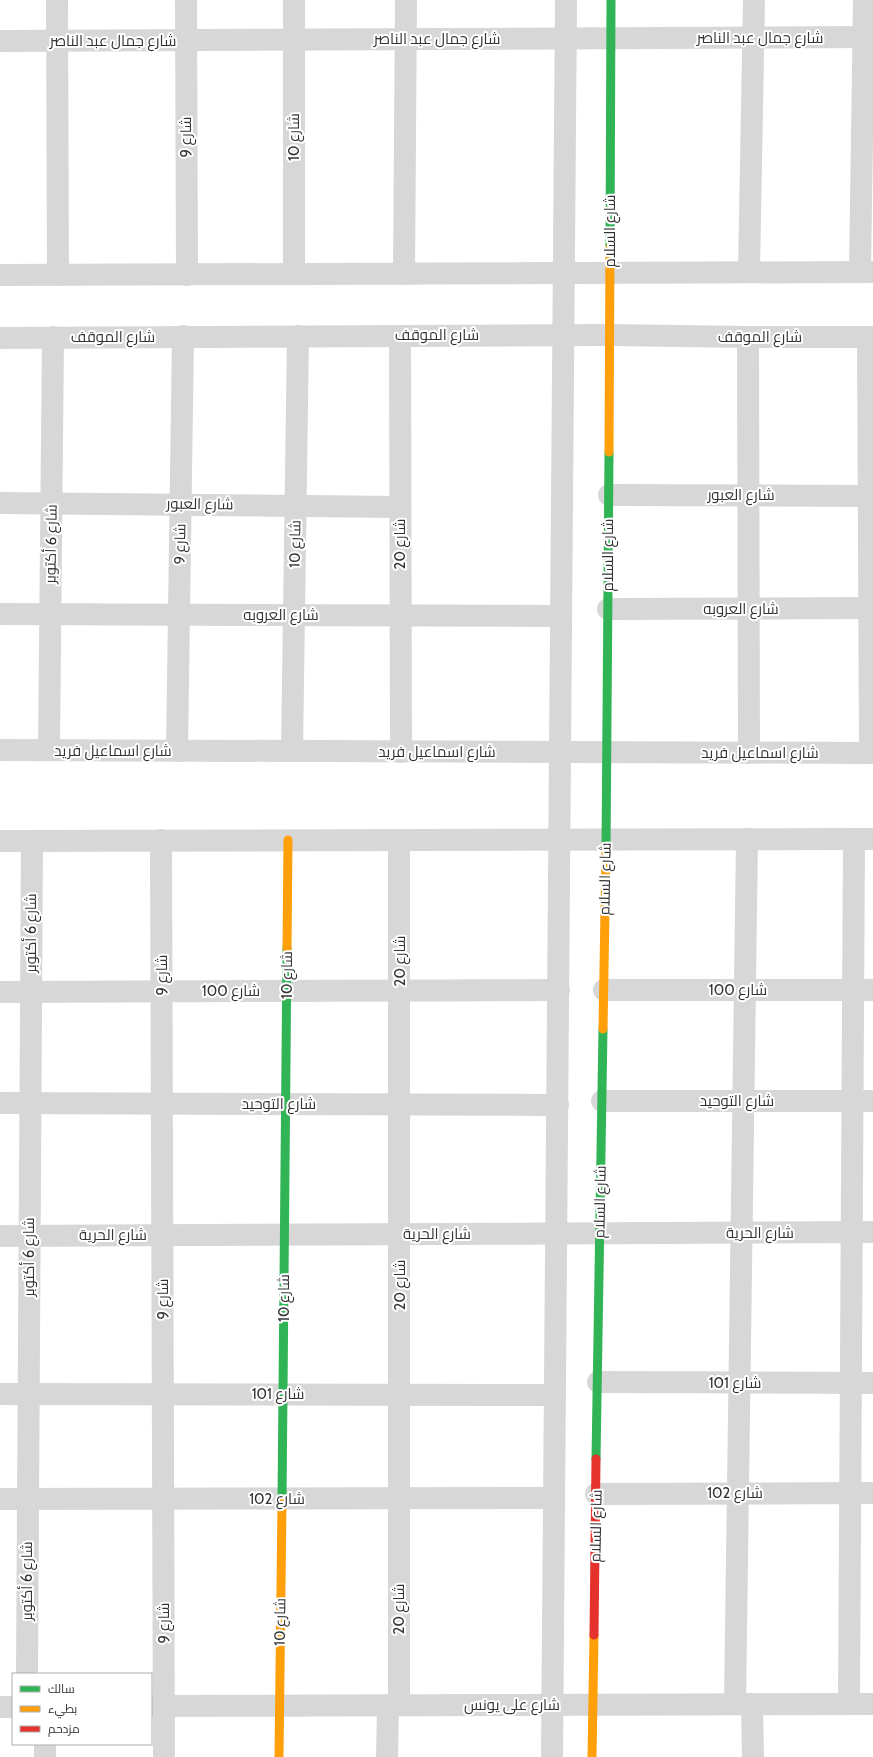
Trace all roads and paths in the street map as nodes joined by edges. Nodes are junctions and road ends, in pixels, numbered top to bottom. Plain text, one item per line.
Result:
1 (57, 0) edge
2 (186, 0) edge
3 (294, 0) edge
4 (406, 0) edge
5 (566, 0) edge
6 (611, 0) edge
7 (754, 0) edge
8 (864, 0) edge
9 (868, 37) edge
10 (566, 38) junction
11 (753, 38) junction
12 (405, 39) junction
13 (611, 39) junction
14 (186, 40) junction
15 (294, 40) junction
16 (58, 41) junction
17 (0, 42) edge
18 (564, 272) junction
19 (748, 272) junction
20 (867, 272) edge
21 (610, 273) junction
22 (294, 274) junction
23 (404, 274) junction
24 (0, 275) edge
25 (58, 275) junction
26 (187, 275) junction
27 (564, 335) junction
28 (610, 335) junction
29 (183, 336) junction
30 (298, 336) junction
31 (400, 336) junction
32 (53, 337) junction
33 (748, 337) junction
34 (871, 337) edge
35 (0, 338) edge
36 (609, 495) junction
37 (748, 495) junction
38 (871, 496) edge
39 (0, 503) edge
40 (51, 503) junction
41 (181, 504) junction
42 (296, 506) junction
43 (400, 507) junction
44 (871, 608) edge
45 (608, 609) junction
46 (748, 609) junction
47 (0, 614) edge
48 (50, 614) junction
49 (179, 614) junction
50 (294, 615) junction
51 (401, 615) junction
52 (561, 616) junction
53 (0, 750) edge
54 (49, 750) junction
55 (178, 751) junction
56 (292, 751) junction
57 (401, 752) junction
58 (561, 752) junction
59 (607, 752) junction
60 (749, 753) junction
61 (872, 753) edge
62 (560, 839) junction
63 (606, 839) junction
64 (747, 839) junction
65 (863, 839) edge
66 (32, 840) junction
67 (161, 840) junction
68 (288, 840) junction
69 (399, 840) junction
70 (0, 841) edge
71 (558, 990) junction
72 (604, 990) junction
73 (745, 990) junction
74 (863, 990) edge
75 (162, 991) junction
76 (287, 991) junction
77 (400, 991) junction
78 (0, 992) edge
79 (31, 992) junction
80 (744, 1100) junction
81 (602, 1101) junction
82 (863, 1101) edge
83 (0, 1103) edge
84 (30, 1103) junction
85 (162, 1104) junction
86 (285, 1104) junction
87 (400, 1104) junction
88 (558, 1105) junction
89 (851, 1232) junction
90 (873, 1232) edge
91 (741, 1233) junction
92 (400, 1234) junction
93 (556, 1234) junction
94 (600, 1234) junction
95 (162, 1235) junction
96 (284, 1235) junction
97 (0, 1236) edge
98 (28, 1236) junction
99 (598, 1382) junction
100 (740, 1383) junction
101 (862, 1383) edge
102 (0, 1394) edge
103 (29, 1394) junction
104 (163, 1394) junction
105 (283, 1394) junction
106 (400, 1395) junction
107 (555, 1395) junction
108 (738, 1493) junction
109 (851, 1493) junction
110 (873, 1493) edge
111 (596, 1494) junction
112 (400, 1498) junction
113 (554, 1498) junction
114 (0, 1499) edge
115 (28, 1499) junction
116 (163, 1499) junction
117 (281, 1499) junction
118 (27, 1673) edge
119 (743, 1704) junction
120 (849, 1704) junction
121 (873, 1704) edge
122 (394, 1705) junction
123 (552, 1705) junction
124 (593, 1705) junction
125 (157, 1706) edge
126 (279, 1706) junction
127 (0, 1707) edge
128 (12, 1707) edge
129 (44, 1745) edge
130 (44, 1757) edge
131 (164, 1757) edge
132 (279, 1757) edge
133 (388, 1757) edge
134 (552, 1757) edge
135 (592, 1757) edge
136 (753, 1757) edge

1 - 16 street
2 - 14 street, شارع 9
3 - 15 street, شارع 10
4 - 12 street
5 - 10 street
6 - 13 street, شارع السلام
7 - 11 street
8 - 9 street
9 - 11 street, شارع جمال عبد الناصر
9 - 20 street
10 - 12 street, شارع جمال عبد الناصر
10 - 13 street, شارع جمال عبد الناصر
10 - 18 street
11 - 13 street, شارع جمال عبد الناصر
11 - 19 street
12 - 15 street, شارع جمال عبد الناصر
12 - 23 street
13 - 21 street, شارع السلام
14 - 15 street, شارع جمال عبد الناصر
14 - 16 street, شارع جمال عبد الناصر
14 - 26 street, شارع 9
15 - 22 street, شارع 10
16 - 17 street, شارع جمال عبد الناصر
16 - 25 street
18 - 21 street
18 - 23 street
18 - 27 street
19 - 20 street
19 - 21 street
21 - 28 street, شارع السلام
22 - 23 street
22 - 26 street
24 - 25 street
25 - 26 street
27 - 28 street, شارع الموقف
27 - 31 street, شارع الموقف
27 - 52 street
28 - 33 street, شارع الموقف
28 - 36 street, شارع السلام
29 - 30 street, شارع الموقف
29 - 32 street, شارع الموقف
29 - 41 street, شارع 9
30 - 31 street, شارع الموقف
30 - 42 street, شارع 10
31 - 43 street, شارع 20
32 - 35 street, شارع الموقف
32 - 40 street, شارع 6 أكتوبر
33 - 34 street, شارع الموقف
33 - 37 street
34 - 38 street
36 - 37 street, شارع العبور
36 - 45 street, شارع السلام
37 - 38 street, شارع العبور
37 - 46 street
38 - 44 street
39 - 40 street, شارع العبور
40 - 41 street, شارع العبور
40 - 48 street, شارع 6 أكتوبر
41 - 42 street, شارع العبور
41 - 49 street, شارع 9
42 - 43 street, شارع العبور
42 - 50 street, شارع 10
43 - 51 street, شارع 20
44 - 46 street, شارع العروبه
44 - 61 street
45 - 46 street, شارع العروبه
45 - 59 street, شارع السلام
46 - 60 street
47 - 48 street, شارع العروبه
48 - 49 street, شارع العروبه
48 - 54 street, شارع 6 أكتوبر
49 - 50 street, شارع العروبه
49 - 55 street, شارع 9
50 - 51 street, شارع العروبه
50 - 56 street, شارع 10
51 - 52 street, شارع العروبه
51 - 57 street, شارع 20
52 - 58 street
53 - 54 street, شارع اسماعيل فريد
54 - 55 street, شارع اسماعيل فريد
55 - 56 street, شارع اسماعيل فريد
56 - 57 street, شارع اسماعيل فريد
57 - 58 street, شارع اسماعيل فريد
58 - 59 street, شارع اسماعيل فريد
58 - 62 street
59 - 60 street, شارع اسماعيل فريد
59 - 63 street, شارع السلام
60 - 61 street, شارع اسماعيل فريد
62 - 63 street
62 - 69 street
62 - 71 street
63 - 64 street
63 - 72 street, شارع السلام
64 - 65 street
64 - 73 street
65 - 74 street
66 - 67 street
66 - 70 street
66 - 79 street, شارع 6 أكتوبر
67 - 68 street
67 - 75 street, شارع 9
68 - 69 street
68 - 76 street, شارع 10
69 - 77 street, شارع 20
71 - 77 street, شارع 100
71 - 88 street
72 - 73 street, شارع 100
72 - 81 street, شارع السلام
73 - 74 street, شارع 100
73 - 80 street
74 - 82 street
75 - 76 street, شارع 100
75 - 79 street, شارع 100
75 - 85 street, شارع 9
76 - 77 street, شارع 100
76 - 86 street, شارع 10
77 - 87 street, شارع 20
78 - 79 street, شارع 100
79 - 84 street, شارع 6 أكتوبر
80 - 81 street, شارع التوحيد
80 - 82 street, شارع التوحيد
80 - 91 street
81 - 94 street, شارع السلام
82 - 89 street
83 - 84 street, شارع التوحيد
84 - 85 street, شارع التوحيد
84 - 98 street, شارع 6 أكتوبر
85 - 86 street, شارع التوحيد
85 - 95 street, شارع 9
86 - 87 street, شارع التوحيد
86 - 96 street, شارع 10
87 - 88 street, شارع التوحيد
87 - 92 street, شارع 20
88 - 93 street
89 - 90 street, شارع الحرية
89 - 91 street, شارع الحرية
89 - 101 street
91 - 94 street, شارع الحرية
91 - 100 street
92 - 93 street, شارع الحرية
92 - 96 street, شارع الحرية
92 - 106 street, شارع 20
93 - 94 street, شارع الحرية
93 - 107 street
94 - 99 street, شارع السلام
95 - 96 street, شارع الحرية
95 - 98 street, شارع الحرية
95 - 104 street, شارع 9
96 - 105 street, شارع 10
97 - 98 street, شارع الحرية
98 - 103 street, شارع 6 أكتوبر
99 - 100 street, شارع 101
99 - 111 street, شارع السلام
100 - 101 street, شارع 101
100 - 108 street
101 - 109 street
102 - 103 street, شارع 101
103 - 104 street, شارع 101
103 - 115 street, شارع 6 أكتوبر
104 - 105 street, شارع 101
104 - 116 street, شارع 9
105 - 106 street, شارع 101
105 - 117 street, شارع 10
106 - 107 street, شارع 101
106 - 112 street, شارع 20
107 - 113 street
108 - 109 street, شارع 102
108 - 111 street, شارع 102
108 - 119 street
109 - 110 street, شارع 102
109 - 120 street
111 - 124 street, شارع السلام
112 - 113 street, شارع 102
112 - 117 street, شارع 102
112 - 122 street, شارع 20
113 - 123 street
114 - 115 street, شارع 102
115 - 116 street, شارع 102
115 - 118 street, شارع 6 أكتوبر
116 - 117 street, شارع 102
116 - 125 street, شارع 9
117 - 126 street, شارع 10
119 - 120 street, شارع على يونس
119 - 124 street, شارع على يونس
119 - 136 street
120 - 121 street, شارع على يونس
122 - 123 street, شارع على يونس
122 - 126 street, شارع على يونس
122 - 133 street, شارع 20
123 - 124 street, شارع على يونس
123 - 134 street
124 - 135 street, شارع السلام
125 - 126 street, شارع على يونس
125 - 131 street, شارع 9
126 - 132 street, شارع 10
127 - 128 street
129 - 130 street

